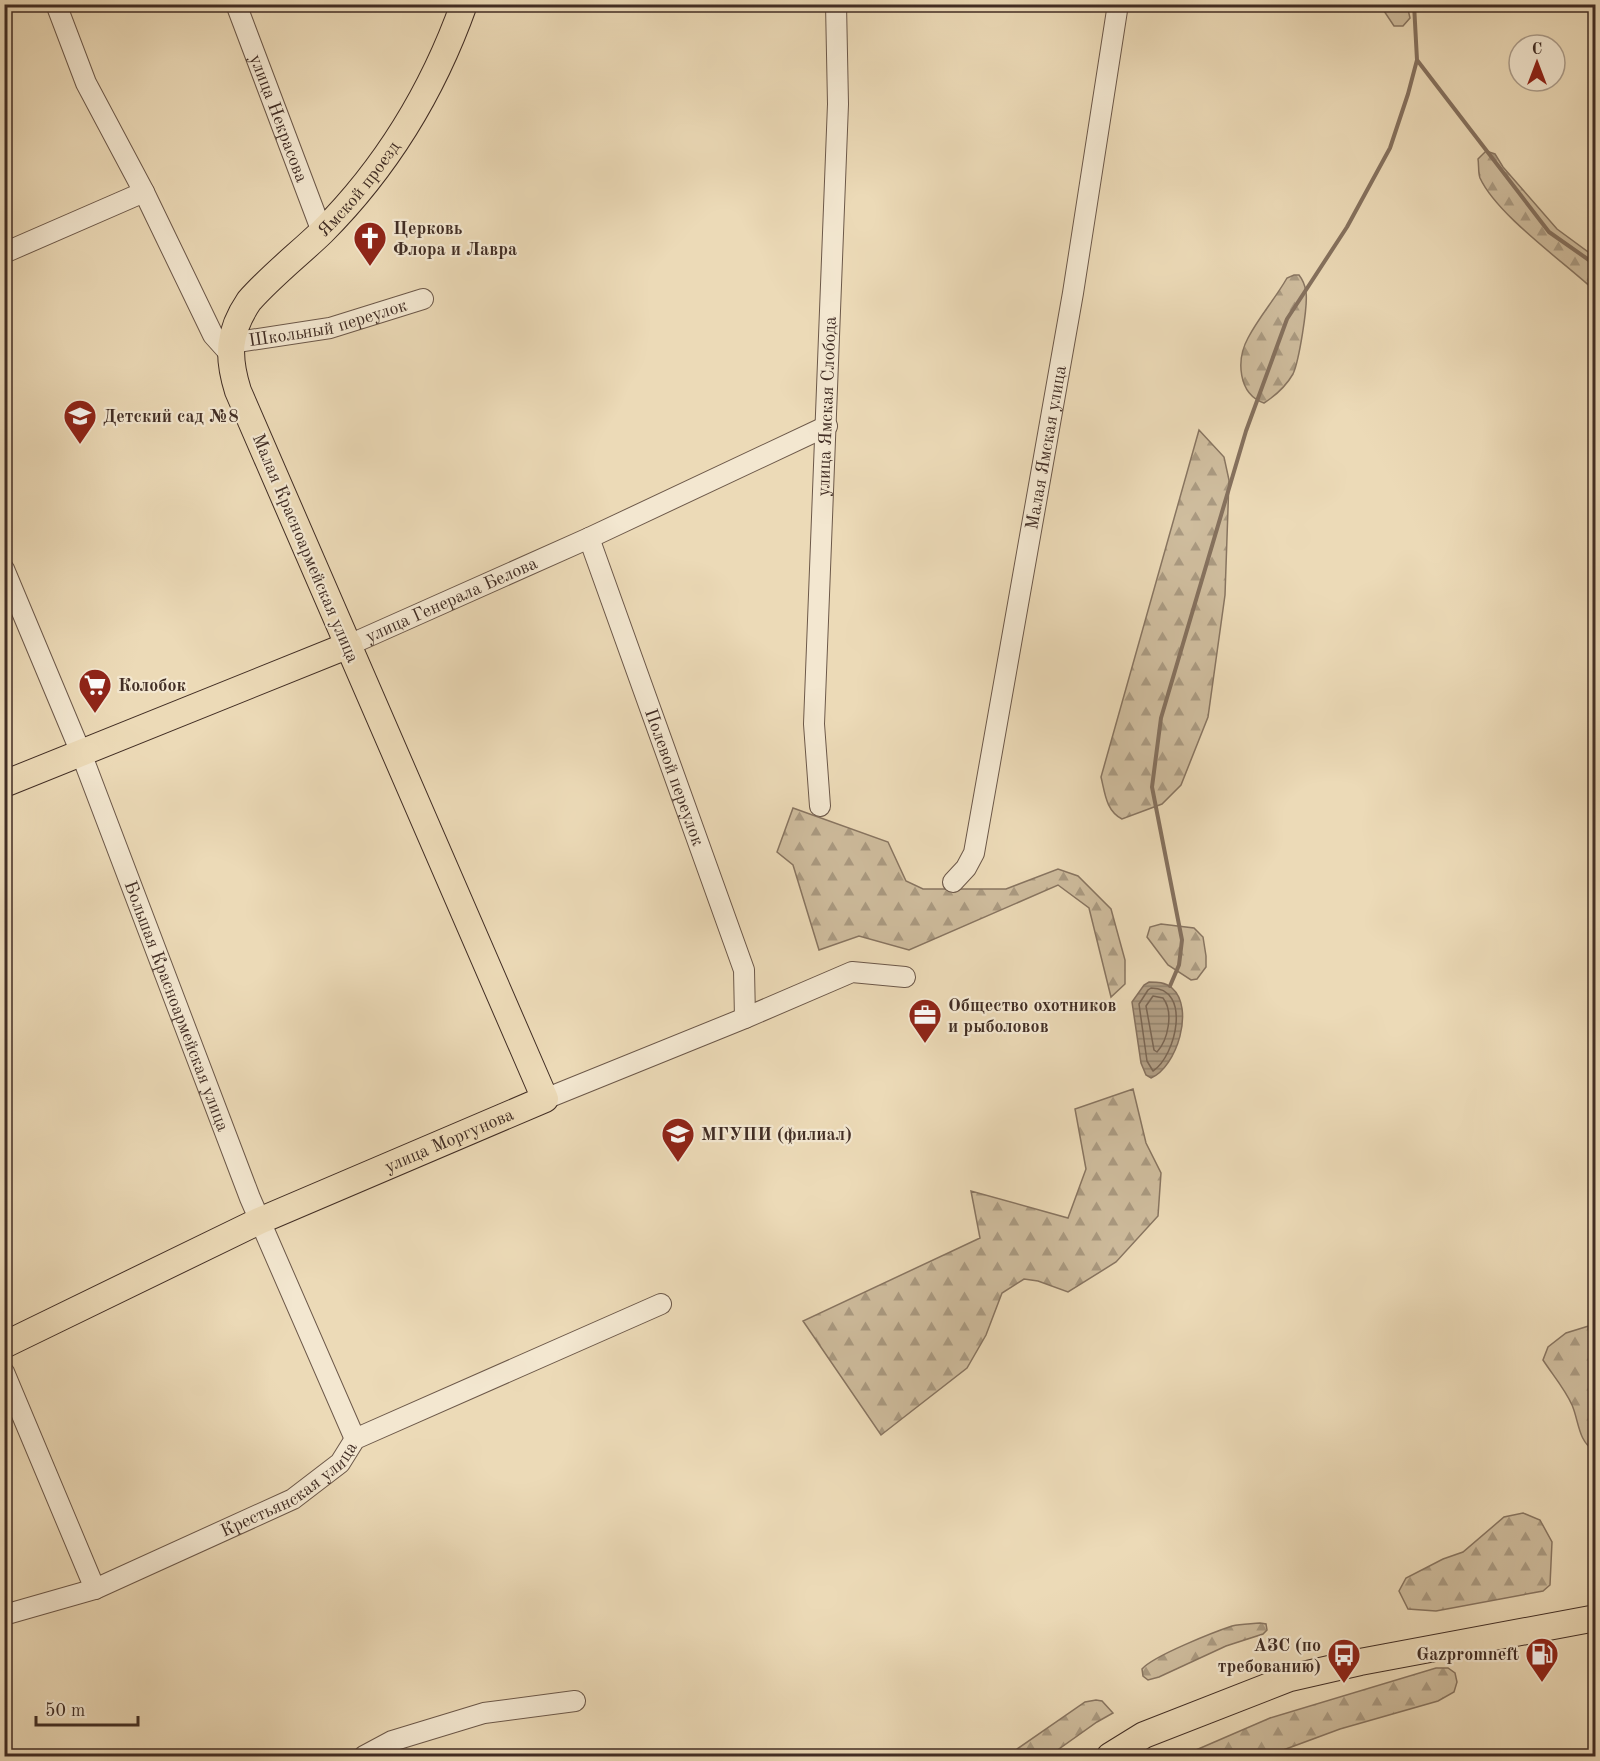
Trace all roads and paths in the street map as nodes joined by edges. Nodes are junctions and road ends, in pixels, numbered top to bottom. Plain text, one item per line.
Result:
1 (56, 4) edge
2 (236, 4) edge
3 (464, 4) edge
4 (836, 4) edge
5 (1118, 4) edge
6 (144, 192) junction
7 (322, 232) junction
8 (4, 253) edge
9 (423, 299) dead end
10 (231, 348) junction
11 (827, 426) junction
12 (589, 538) junction
13 (4, 569) edge
14 (349, 645) junction
15 (81, 753) junction
16 (4, 784) edge
17 (820, 806) dead end
18 (953, 882) dead end
19 (905, 977) dead end
20 (745, 1018) junction
21 (545, 1100) junction
22 (259, 1221) junction
23 (661, 1304) dead end
24 (4, 1345) edge
25 (4, 1372) edge
26 (355, 1439) junction
27 (95, 1589) junction
28 (4, 1615) edge
29 (1596, 1618) edge
30 (575, 1701) dead end
31 (364, 1756) edge
32 (1110, 1756) edge

1 - 6 street, Малая Красноармейская улица
2 - 7 street, улица Некрасова
3 - 7 main road, Ямской проезд
4 - 11 street, улица Ямская Слобода
5 - 18 street, Малая Ямская улица
6 - 8 street
6 - 10 street, Малая Красноармейская улица
7 - 10 main road, Ямской проезд
9 - 10 street, Школьный переулок
10 - 14 main road, Малая Красноармейская улица
11 - 12 street, улица Генерала Белова
11 - 17 street, улица Ямская Слобода
12 - 14 street, улица Генерала Белова
12 - 20 street, Полевой переулок
13 - 15 street, Большая Красноармейская улица
14 - 15 main road, улица Генерала Белова
14 - 21 main road, Малая Красноармейская улица
15 - 16 main road, улица Генерала Белова
15 - 22 street, Большая Красноармейская улица
19 - 20 street, улица Моргунова
20 - 21 street, улица Моргунова
21 - 22 main road, улица Моргунова
22 - 24 main road, улица Моргунова
22 - 26 street, Большая Красноармейская улица
23 - 26 street, Крестьянская улица
25 - 27 street
26 - 27 street, Крестьянская улица
27 - 28 street, Крестьянская улица
29 - 32 main road
30 - 31 street

